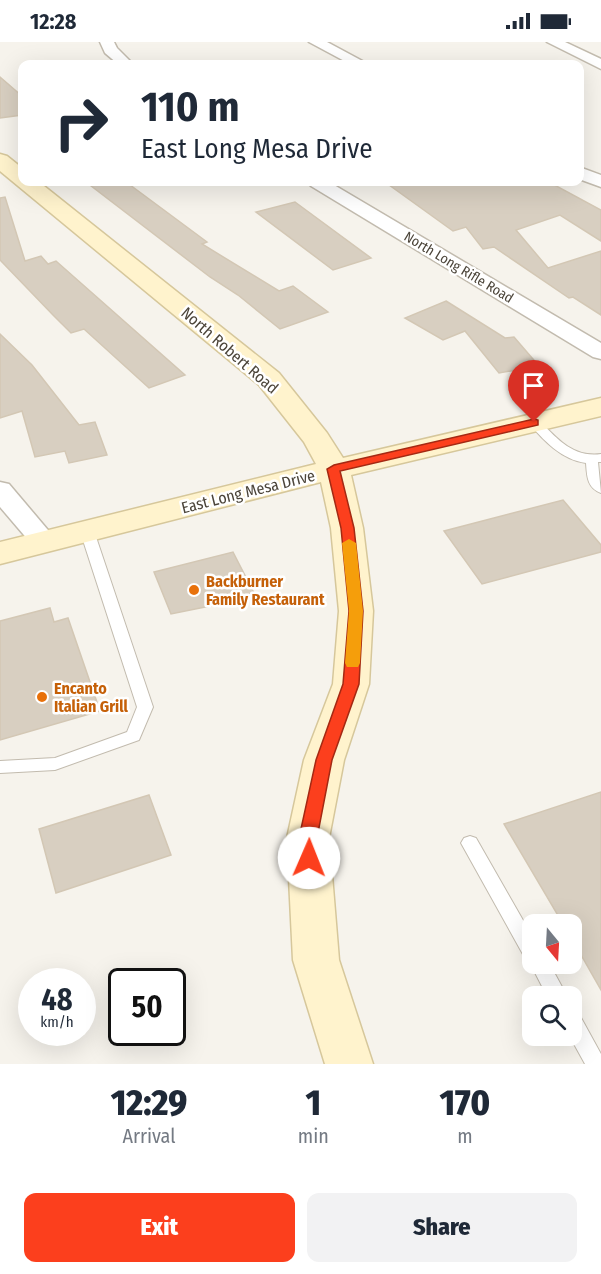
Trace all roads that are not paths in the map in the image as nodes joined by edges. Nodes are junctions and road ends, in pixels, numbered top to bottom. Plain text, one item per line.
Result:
1 (107, 42) edge
2 (316, 42) edge
3 (554, 42) edge
4 (121, 60) edge
5 (353, 60) edge
6 (601, 65) edge
7 (0, 160) edge
8 (584, 174) edge
9 (18, 175) edge
10 (601, 182) edge
11 (31, 186) edge
12 (324, 186) edge
13 (601, 352) edge
14 (601, 407) edge
15 (534, 422) junction
16 (596, 459) edge
17 (334, 469) junction
18 (601, 489) edge
19 (0, 490) edge
20 (87, 531) junction
21 (44, 542) junction
22 (0, 553) edge
23 (0, 767) edge
24 (470, 843) dead end
25 (522, 934) edge
26 (582, 1039) edge
27 (349, 1064) edge
28 (596, 1064) edge

1 - 4 street
2 - 5 street
3 - 6 street
7 - 9 main road
8 - 10 street
11 - 17 main road, North Robert Road
12 - 13 street, North Long Rifle Road
14 - 15 main road, East Long Mesa Drive
15 - 16 lane
15 - 17 main road, East Long Mesa Drive
16 - 18 lane
17 - 20 main road, East Long Mesa Drive
17 - 27 main road, North Robert Road
19 - 21 street
20 - 21 main road, East Long Mesa Drive
20 - 23 lane
21 - 22 main road, East Long Mesa Drive
24 - 25 lane
26 - 28 lane

